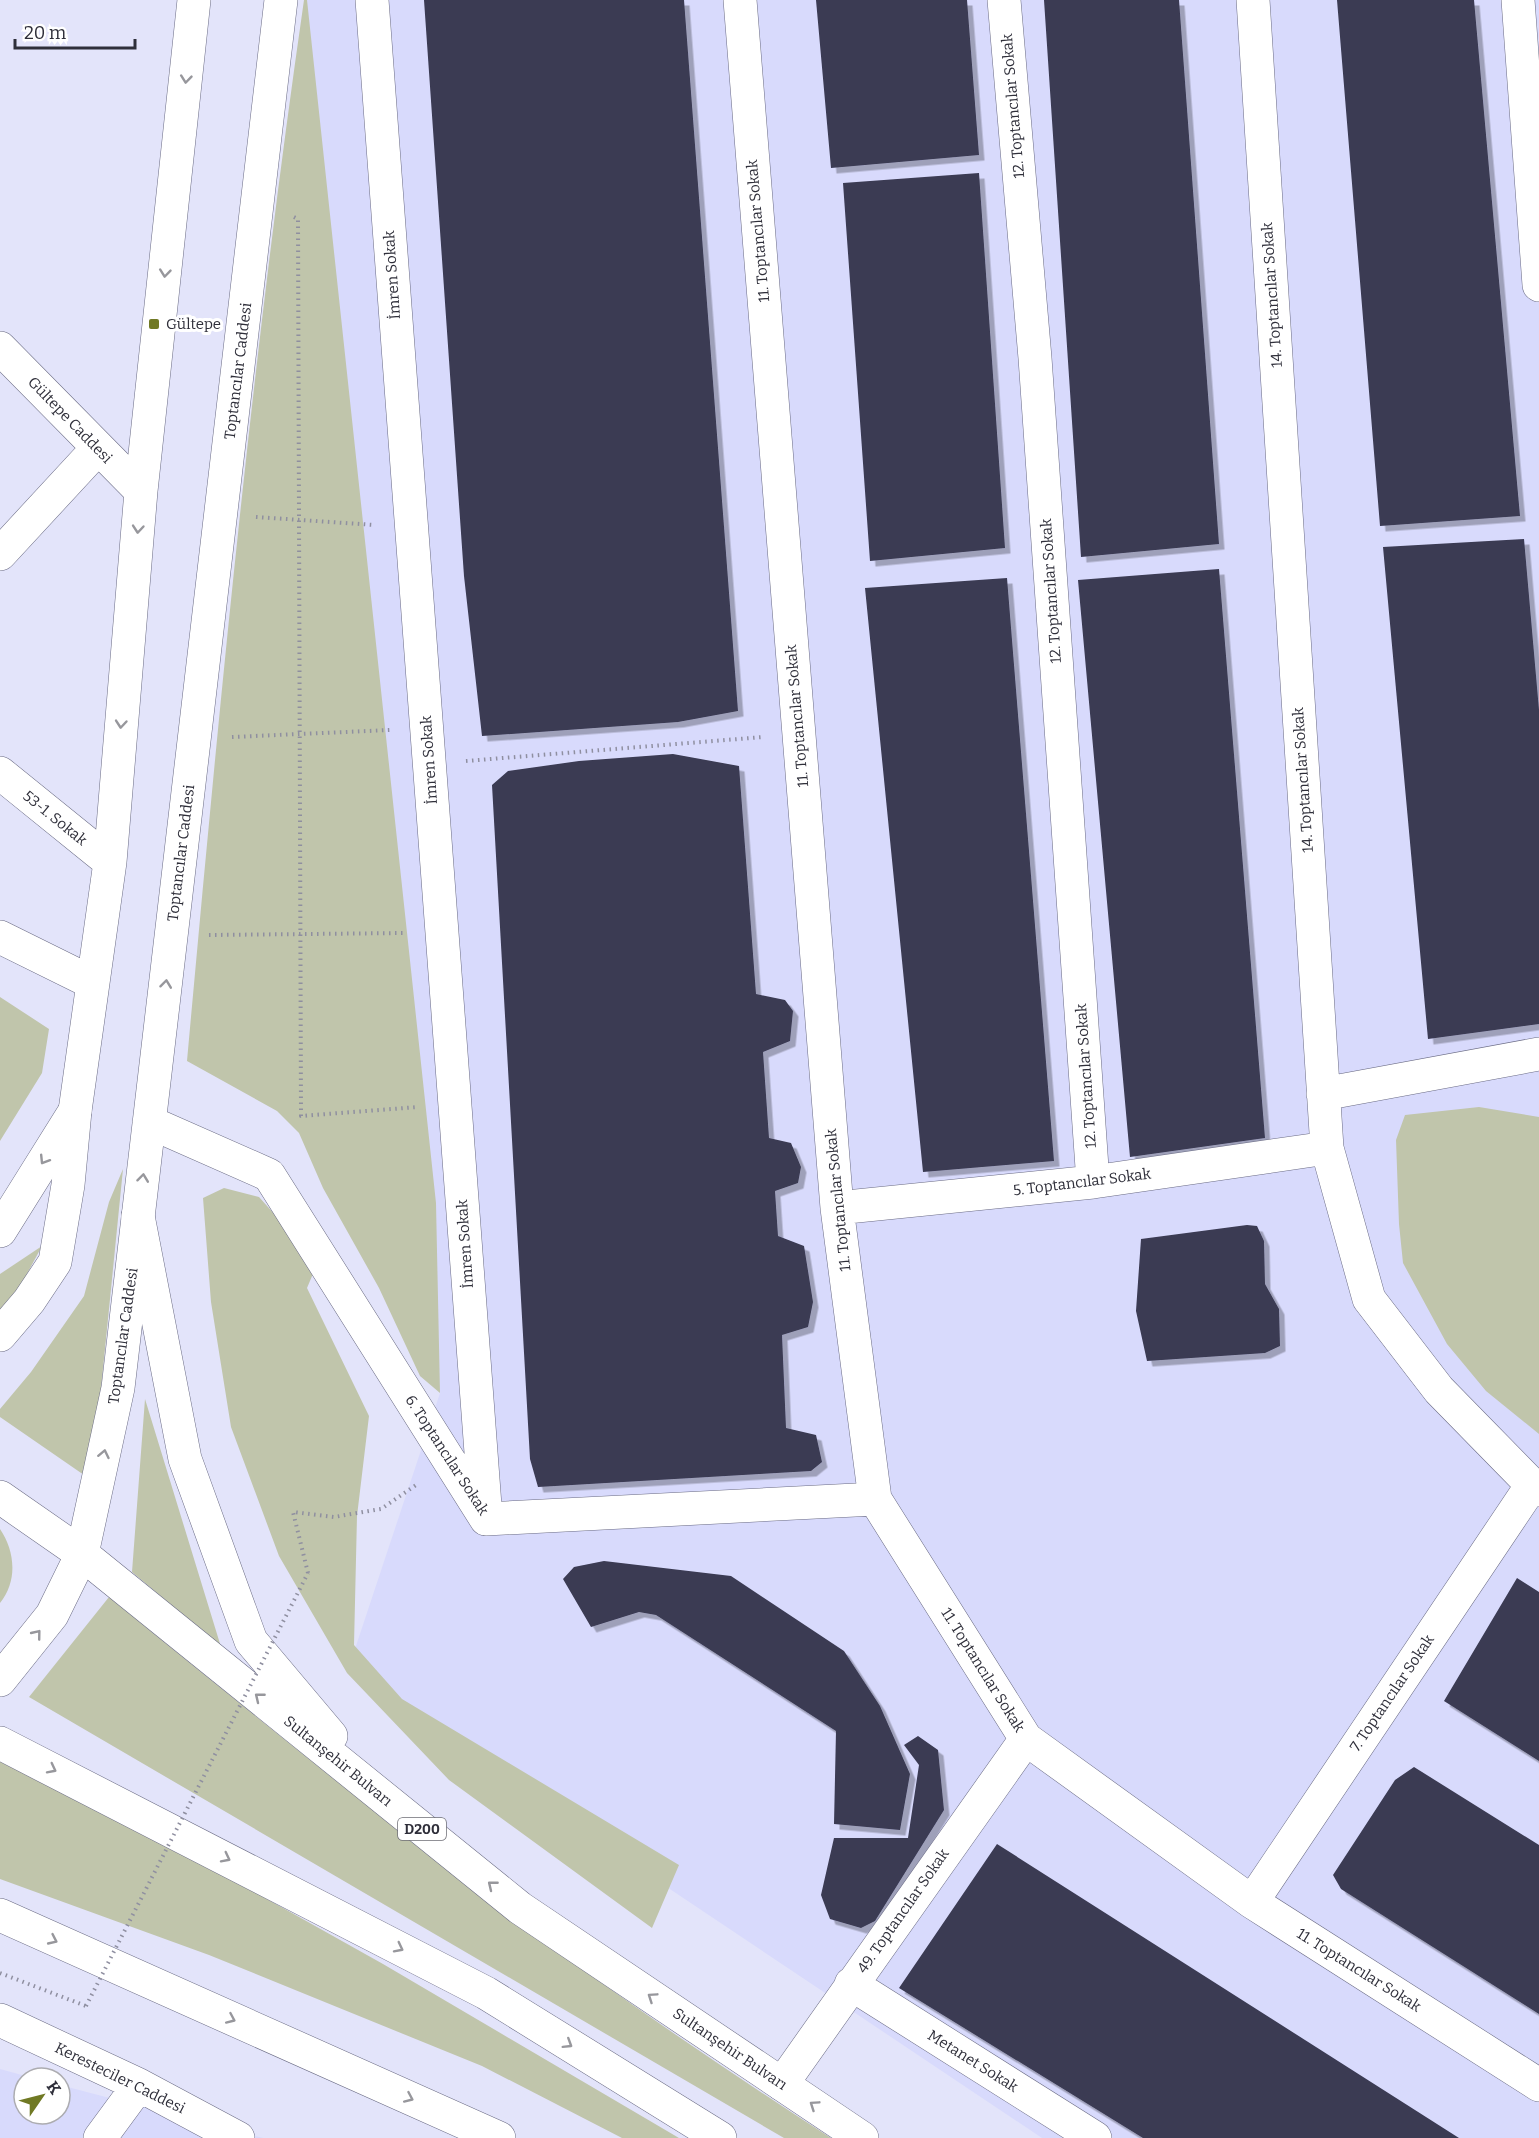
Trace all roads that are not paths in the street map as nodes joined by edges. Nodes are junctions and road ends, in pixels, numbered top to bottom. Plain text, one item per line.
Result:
1 (194, 0) edge
2 (281, 0) edge
3 (372, 0) edge
4 (740, 0) edge
5 (1004, 0) edge
6 (1253, 0) edge
7 (1518, 0) edge
8 (1539, 285) edge
9 (0, 348) edge
10 (98, 448) junction
11 (141, 491) junction
12 (0, 554) edge
13 (0, 773) edge
14 (110, 862) junction
15 (0, 937) edge
16 (93, 983) junction
17 (1539, 1054) edge
18 (1323, 1094) junction
19 (75, 1111) junction
20 (149, 1122) junction
21 (1327, 1148) junction
22 (1093, 1182) junction
23 (837, 1208) junction
24 (138, 1216) junction
25 (0, 1231) edge
26 (0, 1335) edge
27 (1536, 1487) edge
28 (0, 1497) edge
29 (875, 1499) junction
30 (486, 1519) junction
31 (82, 1554) junction
32 (0, 1680) edge
33 (1026, 1739) junction
34 (0, 1743) edge
35 (383, 1797) junction
36 (1252, 1902) junction
37 (0, 1915) edge
38 (851, 1984) junction
39 (0, 2020) edge
40 (782, 2084) junction
41 (140, 2085) junction
42 (1539, 2085) edge
43 (100, 2138) edge
44 (238, 2138) edge
45 (500, 2138) edge
46 (720, 2138) edge
47 (862, 2138) edge
48 (1095, 2138) edge

1 -> 11 main road
20 -> 2 main road, Toptancılar Caddesi
3 - 30 main road, İmren Sokak
4 - 23 main road, 11. Toptancılar Sokak
5 - 22 main road, 12. Toptancılar Sokak
6 - 18 main road, 14. Toptancılar Sokak
7 - 8 main road
9 - 10 main road, Gültepe Caddesi
10 - 11 main road, Gültepe Caddesi
10 - 12 main road
11 -> 14 main road
13 - 14 main road, 53-1. Sokak
14 - 16 main road
15 - 16 main road
16 - 19 main road
17 - 18 main road
18 - 21 main road, 14. Toptancılar Sokak
19 -> 25 main road
19 - 26 main road
24 -> 20 main road, Toptancılar Caddesi
20 - 30 main road, 6. Toptancılar Sokak
21 - 22 main road, 5. Toptancılar Sokak
21 - 27 main road, 14. Toptancılar Sokak
22 - 23 main road, 5. Toptancılar Sokak
23 - 29 main road, 11. Toptancılar Sokak
31 -> 24 main road, Toptancılar Caddesi
24 - 35 main road
27 - 36 main road, 7. Toptancılar Sokak
28 - 31 main road, Sultanşehir Bulvarı / D200
29 - 30 main road, 6. Toptancılar Sokak
29 - 33 main road, 11. Toptancılar Sokak
32 -> 31 main road, Toptancılar Caddesi
35 -> 31 main road, Sultanşehir Bulvarı / D200
33 - 36 main road, 11. Toptancılar Sokak
33 - 38 main road, 49. Toptancılar Sokak
34 -> 46 main road
40 -> 35 main road, Sultanşehir Bulvarı / D200
36 - 42 main road, 11. Toptancılar Sokak
37 -> 45 main road
38 - 40 main road, 49. Toptancılar Sokak
38 - 48 main road, Metanet Sokak
39 - 41 main road, Keresteciler Caddesi
47 -> 40 main road, Sultanşehir Bulvarı / D200
41 - 43 main road
41 - 44 main road, Keresteciler Caddesi

